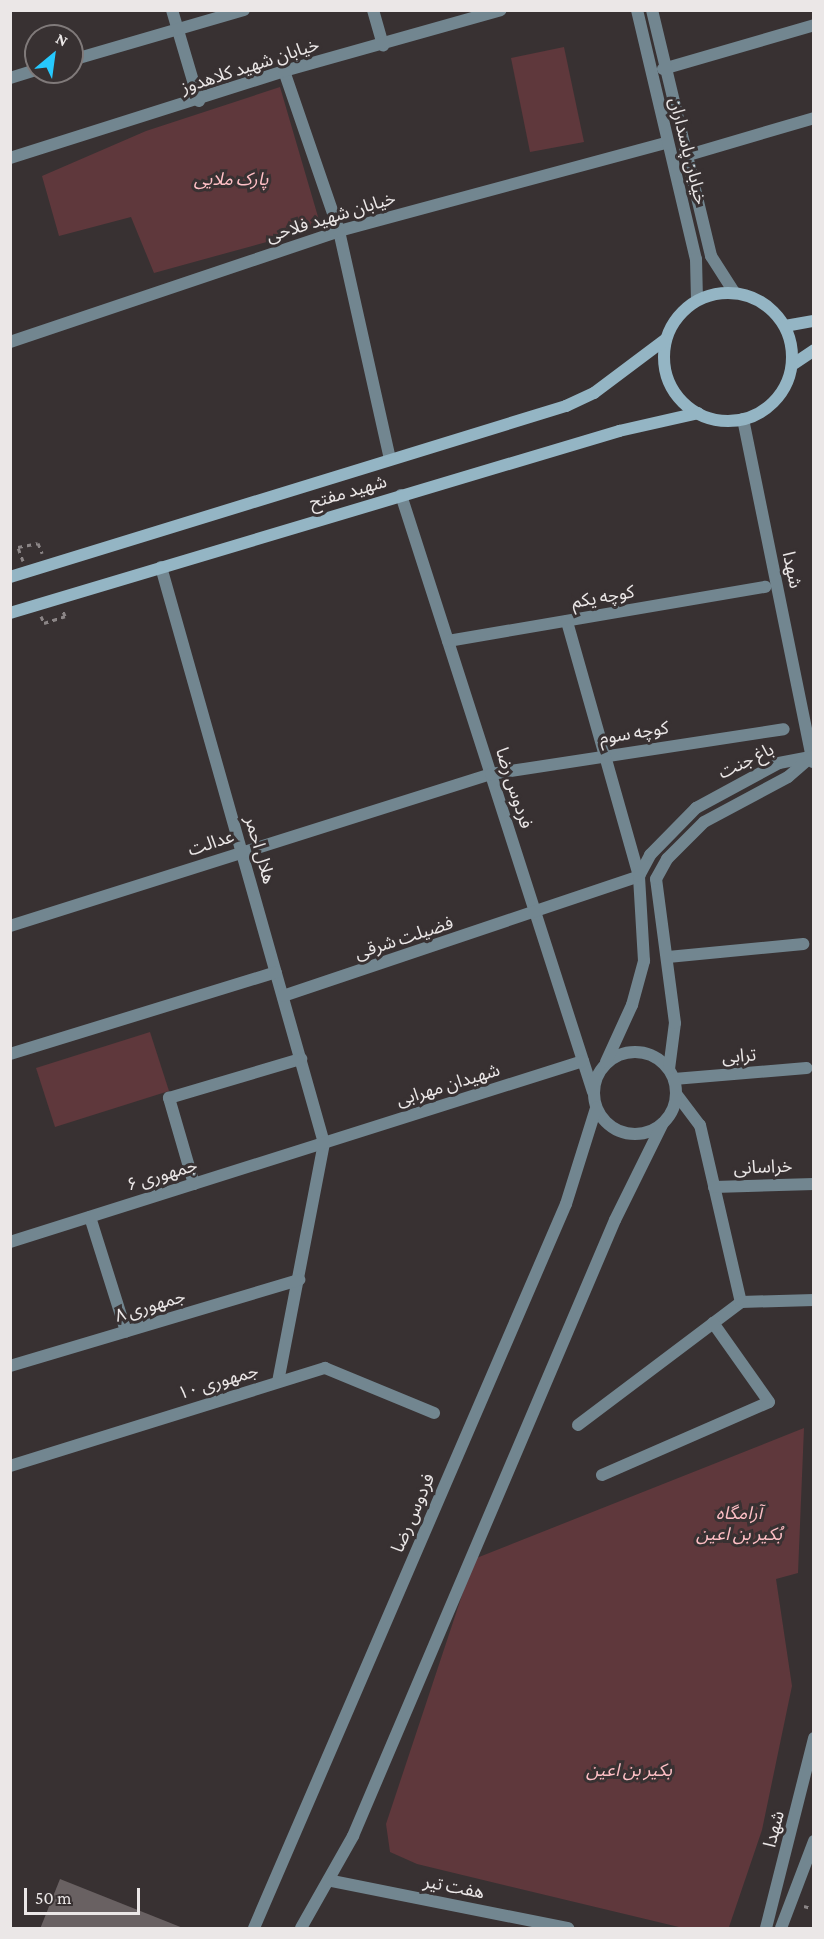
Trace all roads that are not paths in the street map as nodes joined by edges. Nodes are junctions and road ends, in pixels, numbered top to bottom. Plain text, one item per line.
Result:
1 (172, 10) edge
2 (244, 10) edge
3 (373, 10) edge
4 (501, 10) edge
5 (636, 10) edge
6 (652, 10) edge
7 (813, 25) edge
8 (178, 30) junction
9 (383, 46) junction
10 (84, 57) edge
11 (663, 69) junction
12 (284, 71) junction
13 (200, 101) junction
14 (813, 118) edge
15 (666, 143) junction
16 (685, 156) junction
17 (10, 158) edge
18 (339, 231) junction
19 (734, 292) junction
20 (697, 300) junction
21 (813, 321) edge
22 (784, 326) junction
23 (666, 339) junction
24 (10, 342) edge
25 (813, 350) edge
26 (792, 365) junction
27 (698, 413) junction
28 (743, 419) junction
29 (390, 459) junction
30 (401, 495) junction
31 (161, 567) junction
32 (10, 577) edge
33 (765, 587) dead end
34 (10, 613) edge
35 (567, 621) junction
36 (448, 641) junction
37 (784, 729) dead end
38 (605, 756) junction
39 (813, 758) edge
40 (490, 774) junction
41 (242, 852) junction
42 (639, 876) junction
43 (536, 914) junction
44 (10, 926) edge
45 (803, 944) dead end
46 (668, 957) junction
47 (276, 972) junction
48 (283, 996) junction
49 (10, 1054) edge
50 (301, 1059) junction
51 (583, 1061) junction
52 (606, 1062) junction
53 (807, 1068) dead end
54 (671, 1074) junction
55 (593, 1092) junction
56 (676, 1095) junction
57 (596, 1108) junction
58 (663, 1123) junction
59 (324, 1143) junction
60 (194, 1184) junction
61 (813, 1184) edge
62 (714, 1187) junction
63 (90, 1216) junction
64 (10, 1242) edge
65 (299, 1280) junction
66 (813, 1300) edge
67 (741, 1302) junction
68 (713, 1323) junction
69 (126, 1332) junction
70 (10, 1366) edge
71 (278, 1382) junction
72 (434, 1413) dead end
73 (578, 1425) dead end
74 (10, 1466) edge
75 (602, 1475) dead end
76 (813, 1738) edge
77 (813, 1840) edge
78 (332, 1881) junction
79 (254, 1929) edge
80 (301, 1929) edge
81 (568, 1929) edge
82 (766, 1929) edge
83 (781, 1929) edge

1 - 8 street
2 - 8 street
3 - 9 street
4 - 9 street, خیابان شهید کلاهدوز
5 - 15 street, خیابان پاسداران
6 - 11 street, خیابان پاسداران
7 - 11 street
8 - 10 street
8 - 13 street
9 - 12 street, خیابان شهید کلاهدوز
11 - 16 street, خیابان پاسداران
12 - 13 street, خیابان شهید کلاهدوز
12 - 18 street
13 - 17 street, خیابان شهید کلاهدوز
14 - 16 street
15 - 18 street, خیابان شهید فلاحی
15 - 20 street, خیابان پاسداران
16 - 19 street, خیابان پاسداران
18 - 24 street, خیابان شهید فلاحی
18 - 29 street
19 - 20 main road
19 - 22 main road
20 - 23 main road
21 - 22 main road
22 - 26 main road
23 - 27 main road
23 - 29 main road, شهید مفتح
25 - 26 main road
26 - 28 main road
27 - 28 main road
27 - 30 main road, شهید مفتح
28 - 39 street, شهدا
29 - 32 main road, شهید مفتح
30 - 31 main road, شهید مفتح
30 - 36 street, فردوس رضا
31 - 34 main road, شهید مفتح
31 - 41 street, هلال احمر
33 - 35 street, کوچه یکم
35 - 36 street, کوچه یکم
35 - 38 street
36 - 40 street, فردوس رضا
37 - 38 street, کوچه سوم
38 - 40 street, کوچه سوم
38 - 42 street
39 - 42 street, باغ جنت
39 - 46 street, باغ جنت
40 - 41 street, عدالت
40 - 43 street, فردوس رضا
41 - 44 street, عدالت
41 - 47 street, هلال احمر
42 - 43 street, فضیلت شرقی
42 - 52 street
43 - 48 street, فضیلت شرقی
43 - 51 street, فردوس رضا
45 - 46 street
46 - 54 street, باغ جنت
47 - 48 street, هلال احمر
47 - 49 street
48 - 50 street, هلال احمر
50 - 59 street, هلال احمر
50 - 60 street
51 - 55 street, فردوس رضا
51 - 59 street, شهیدان مهرابی
52 - 54 street
52 - 55 street
53 - 54 street, ترابی
54 - 56 street
55 - 57 street
56 - 58 street
56 - 62 street
57 - 58 street
57 - 79 street, فردوس رضا
58 - 78 street
59 - 60 street, جمهوری ۶
59 - 65 street
60 - 63 street, جمهوری ۶
61 - 62 street, خراسانی
62 - 67 street
63 - 64 street, جمهوری ۶
63 - 69 street
65 - 69 street, جمهوری ۸
65 - 71 street
66 - 67 street
67 - 68 street
68 - 73 street
68 - 75 street
69 - 70 street, جمهوری ۸
71 - 72 street, جمهوری ۱۰
71 - 74 street, جمهوری ۱۰
76 - 82 street, شهدا
77 - 83 street
78 - 80 street
78 - 81 street, هفت تیر

